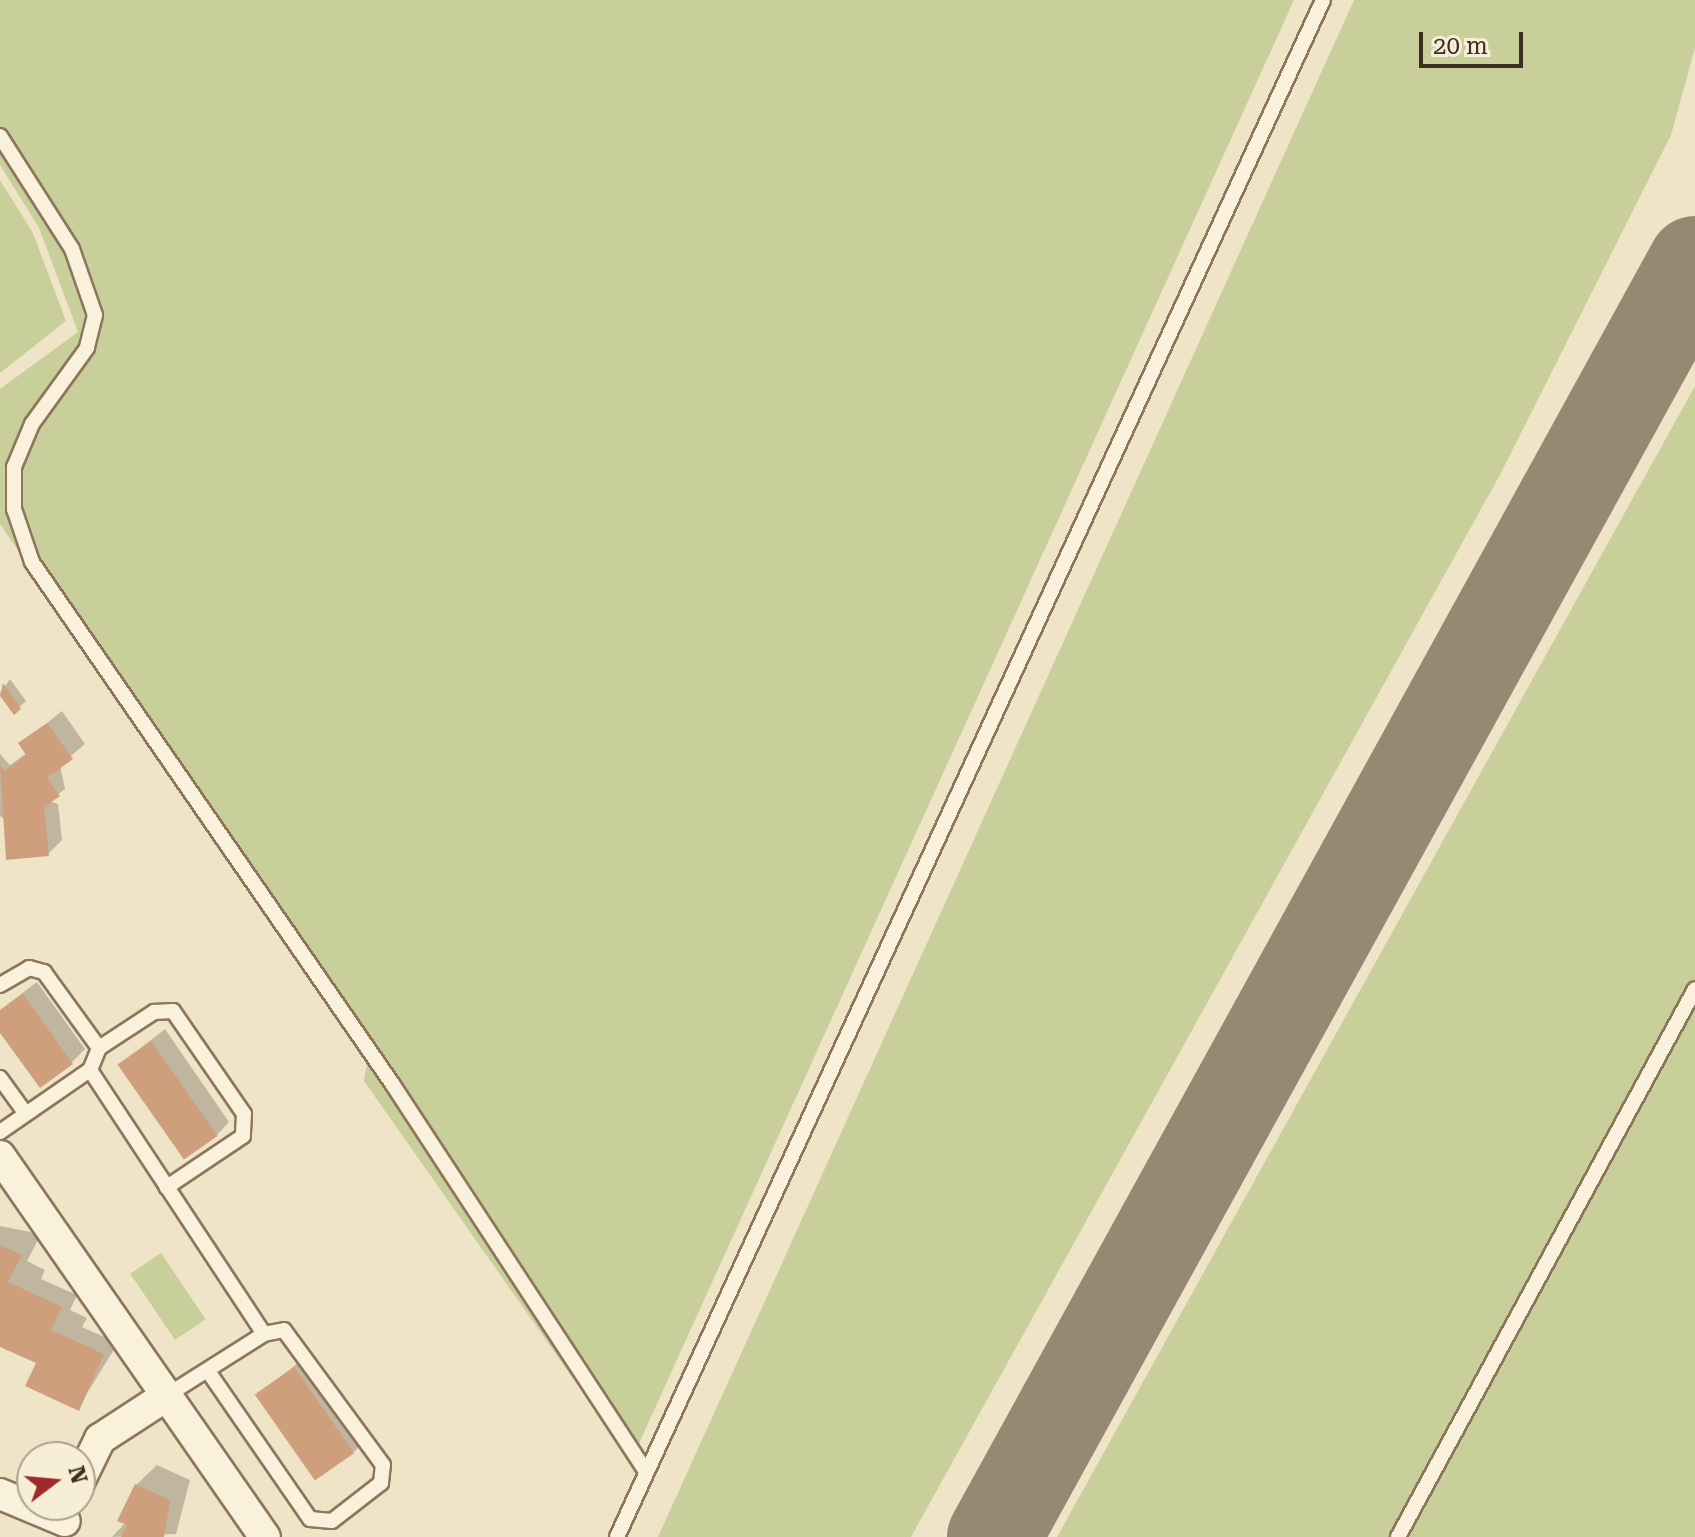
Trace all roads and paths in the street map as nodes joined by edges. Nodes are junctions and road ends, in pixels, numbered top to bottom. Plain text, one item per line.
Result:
1 (1323, 0) edge
2 (0, 136) edge
3 (0, 985) edge
4 (1695, 989) edge
5 (99, 1048) junction
6 (90, 1070) junction
7 (0, 1078) edge
8 (26, 1114) junction
9 (0, 1132) edge
10 (0, 1156) edge
11 (167, 1187) junction
12 (264, 1334) junction
13 (210, 1374) junction
14 (166, 1396) junction
15 (96, 1447) edge
16 (646, 1472) junction
17 (265, 1537) edge
18 (617, 1537) edge
19 (1398, 1537) edge

1 - 16 lane
2 - 16 lane
3 - 5 lane
4 - 19 lane
5 - 6 lane
5 - 11 lane
6 - 8 lane
6 - 11 lane
7 - 8 lane
8 - 9 lane
10 - 14 street
11 - 12 lane
12 - 13 lane
12 - 13 lane
13 - 14 lane
14 - 15 street
14 - 17 street
16 - 18 lane

